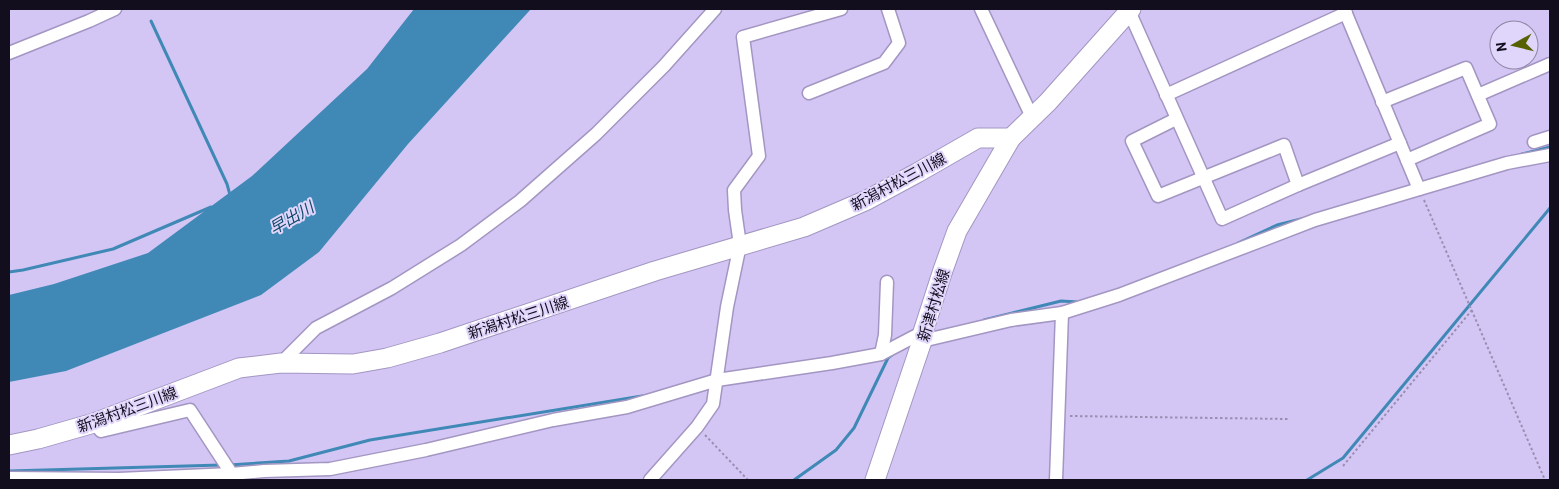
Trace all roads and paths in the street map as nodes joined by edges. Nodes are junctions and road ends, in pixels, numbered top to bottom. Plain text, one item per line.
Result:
1 (116, 9) edge
2 (715, 9) edge
3 (841, 9) edge
4 (888, 9) edge
5 (981, 9) edge
6 (1130, 10) edge
7 (1345, 11) edge
8 (9, 53) edge
9 (1550, 64) edge
10 (809, 93) dead end
11 (1166, 95) junction
12 (1478, 95) junction
13 (1382, 102) junction
14 (1032, 117) junction
15 (1176, 119) junction
16 (1550, 137) edge
17 (1011, 138) junction
18 (1534, 142) dead end
19 (1400, 143) junction
20 (1550, 155) edge
21 (1407, 160) junction
22 (1202, 177) junction
23 (1298, 185) junction
24 (1419, 189) junction
25 (740, 245) junction
26 (887, 282) dead end
27 (1472, 310) junction
28 (1062, 313) junction
29 (923, 337) junction
30 (881, 354) junction
31 (281, 363) junction
32 (717, 380) junction
33 (1058, 416) junction
34 (1288, 419) dead end
35 (94, 422) junction
36 (697, 427) junction
37 (9, 445) edge
38 (1343, 466) dead end
39 (233, 477) edge
40 (9, 478) edge
41 (118, 480) edge
42 (650, 480) edge
43 (748, 480) edge
44 (876, 480) edge
45 (1056, 480) edge
46 (1545, 480) edge

1 - 8 street
2 - 31 street
3 - 25 street
4 - 10 street
5 - 14 street
6 - 11 street
6 - 14 main road, 新津村松線
7 - 11 street
7 - 13 street
9 - 12 street
11 - 15 street
12 - 13 street
12 - 21 street
13 - 19 street
14 - 17 main road, 新津村松線
15 - 22 street
15 - 22 street
16 - 18 street
17 - 25 main road, 新潟村松三川線
17 - 29 main road, 新津村松線
19 - 21 street
19 - 23 street
20 - 24 street
21 - 24 street
22 - 23 street
22 - 23 street
24 - 27 path
24 - 28 street
25 - 31 main road, 新潟村松三川線
25 - 32 street
26 - 30 street
27 - 38 path
27 - 46 path
28 - 29 street
28 - 33 street
29 - 30 street
29 - 44 main road, 新津村松線
30 - 32 street
31 - 35 main road, 新潟村松三川線
32 - 36 street
32 - 39 street
33 - 34 path
33 - 45 street
35 - 37 main road, 新潟村松三川線
35 - 39 street
36 - 42 street
36 - 43 path
39 - 41 street
40 - 41 street

